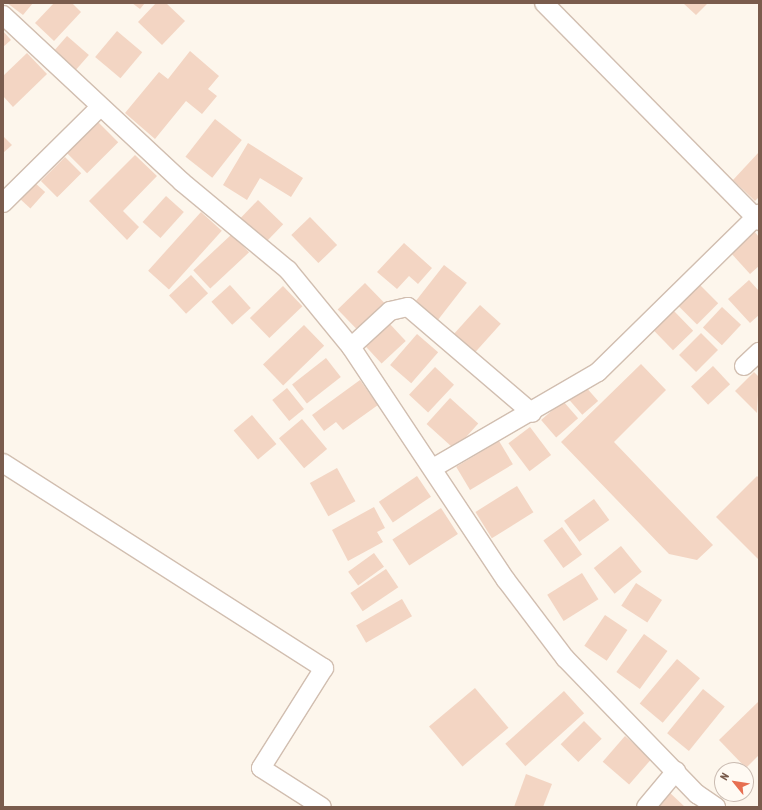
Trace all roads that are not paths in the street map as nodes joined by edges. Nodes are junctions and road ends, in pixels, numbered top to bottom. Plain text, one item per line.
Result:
1 (545, 4) edge
2 (3, 15) edge
3 (100, 107) junction
4 (3, 203) edge
5 (758, 217) edge
6 (351, 347) junction
7 (759, 352) edge
8 (744, 366) dead end
9 (532, 413) junction
10 (3, 463) edge
11 (433, 468) junction
12 (676, 771) junction
13 (322, 807) edge
14 (646, 807) edge
15 (716, 807) edge

1 - 5 lane
2 - 3 lane
3 - 4 lane
3 - 6 lane
5 - 9 lane
6 - 9 lane
6 - 11 lane
7 - 8 lane
9 - 11 lane
10 - 13 lane
11 - 12 lane
12 - 14 lane
12 - 15 lane

